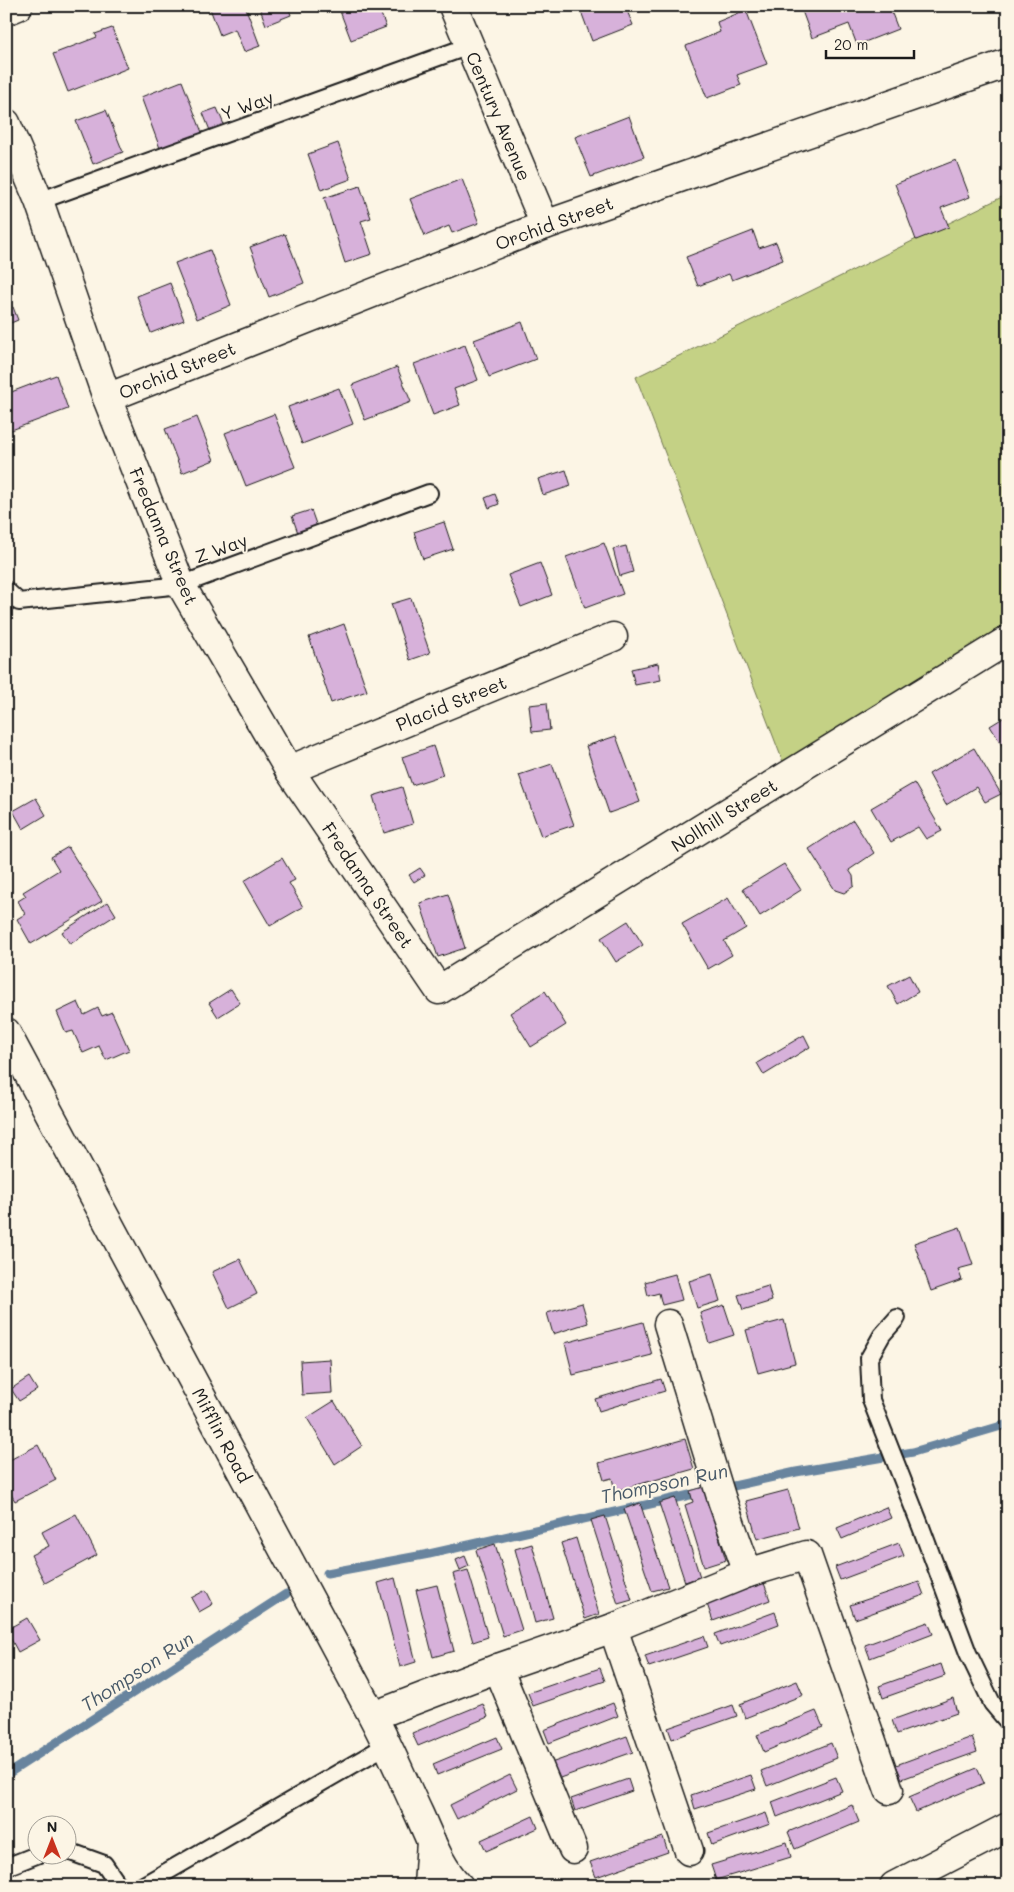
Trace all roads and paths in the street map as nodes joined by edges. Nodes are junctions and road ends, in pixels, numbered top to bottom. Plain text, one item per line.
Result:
1 (18, 6) edge
2 (453, 6) edge
3 (6, 11) edge
4 (469, 46) junction
5 (1008, 63) edge
6 (6, 123) edge
7 (39, 201) junction
8 (545, 224) junction
9 (107, 398) junction
10 (429, 493) dead end
11 (181, 584) junction
12 (6, 590) edge
13 (613, 637) dead end
14 (1008, 640) edge
15 (289, 770) junction
16 (439, 990) joint
17 (6, 1032) edge
18 (897, 1318) dead end
19 (668, 1324) dead end
20 (748, 1574) junction
21 (613, 1628) junction
22 (498, 1668) junction
23 (373, 1716) junction
24 (1008, 1722) edge
25 (387, 1745) junction
26 (889, 1790) dead end
27 (1008, 1827) edge
28 (431, 1842) junction
29 (573, 1849) dead end
30 (689, 1851) dead end
31 (78, 1855) edge
32 (28, 1859) edge
33 (6, 1868) edge
34 (118, 1886) edge
35 (142, 1886) edge
36 (428, 1886) edge
37 (459, 1886) edge
38 (894, 1886) edge

1 - 3 street
2 - 4 street, Century Avenue
4 - 7 lane, Y Way
4 - 8 street, Century Avenue
5 - 8 street, Orchid Street
6 - 7 street, Fredanna Street
7 - 9 street, Fredanna Street
8 - 9 street, Orchid Street
9 - 11 street, Fredanna Street
10 - 11 lane, Z Way
11 - 12 lane, Z Way
11 - 15 street, Fredanna Street
13 - 15 street, Placid Street
14 - 16 street, Nollhill Street
15 - 16 street, Fredanna Street
17 - 23 street, Mifflin Road
18 - 24 lane
19 - 20 street
20 - 21 street
20 - 26 street
21 - 22 street
21 - 30 street
22 - 23 street
22 - 29 street
23 - 25 street, Mifflin Road
25 - 28 street, Mifflin Road
25 - 35 lane
27 - 38 street
28 - 36 street
28 - 37 street, Mifflin Road
31 - 34 lane
32 - 33 lane

